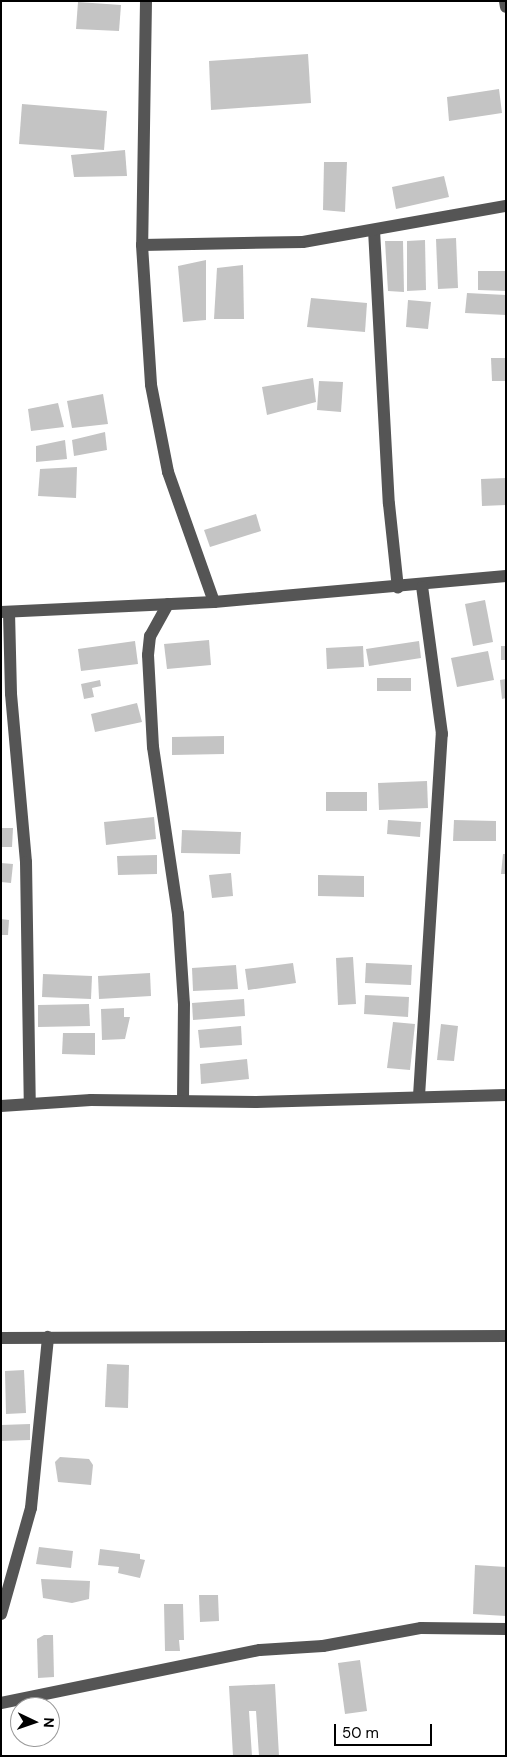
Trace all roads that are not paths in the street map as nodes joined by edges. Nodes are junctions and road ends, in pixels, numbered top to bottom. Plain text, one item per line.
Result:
1 (146, 1) edge
2 (506, 1) edge
3 (506, 7) edge
4 (506, 206) edge
5 (374, 230) junction
6 (142, 246) junction
7 (506, 576) edge
8 (422, 587) junction
9 (398, 588) junction
10 (214, 602) junction
11 (168, 604) junction
12 (5, 612) edge
13 (506, 1095) edge
14 (419, 1096) junction
15 (183, 1101) junction
16 (30, 1104) junction
17 (1, 1106) edge
18 (506, 1336) edge
19 (48, 1337) junction
20 (1, 1338) edge
21 (1, 1614) edge
22 (506, 1629) edge
23 (1, 1703) edge

1 - 6 street
2 - 3 street
4 - 5 street
5 - 6 street
5 - 9 street
6 - 10 street
7 - 8 street
8 - 9 street
8 - 14 street
9 - 10 street
10 - 11 street
11 - 12 street
11 - 15 street
12 - 16 street
13 - 14 street
14 - 15 street
15 - 16 street
16 - 17 street
18 - 19 street
19 - 20 street
19 - 21 street
22 - 23 street

